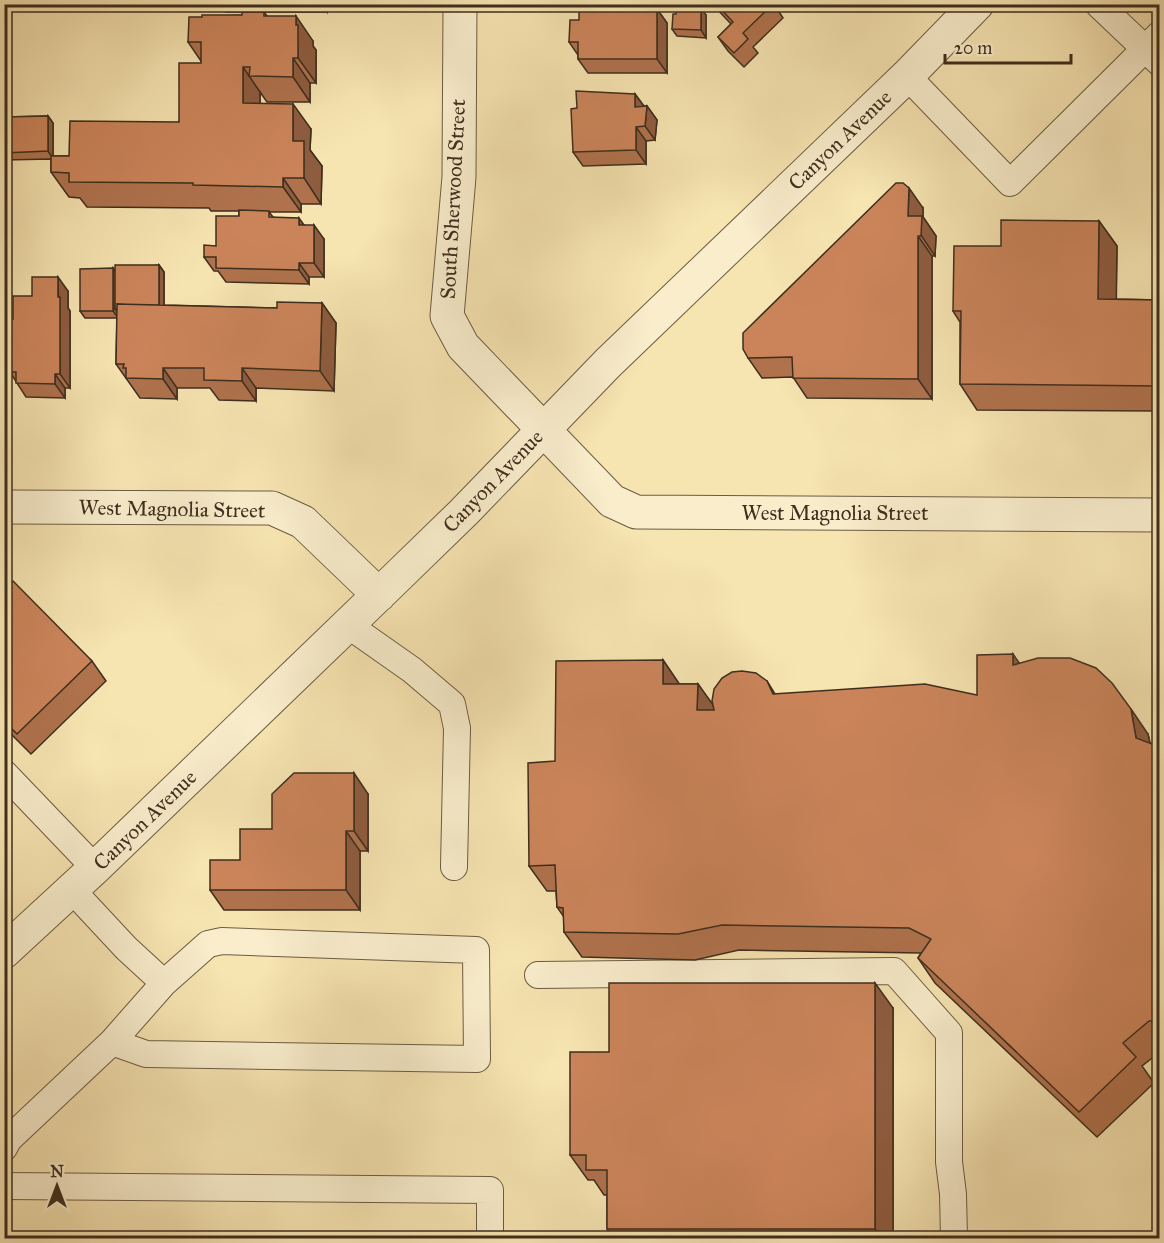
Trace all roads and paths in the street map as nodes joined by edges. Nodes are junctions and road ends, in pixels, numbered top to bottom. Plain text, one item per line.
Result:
1 (460, 4) edge
2 (977, 4) edge
3 (1098, 4) edge
4 (1154, 49) edge
5 (908, 76) junction
6 (542, 430) junction
7 (4, 507) edge
8 (1160, 515) edge
9 (379, 595) junction
10 (348, 625) junction
11 (4, 773) edge
12 (454, 867) dead end
13 (95, 868) junction
14 (72, 890) junction
15 (4, 952) edge
16 (538, 975) dead end
17 (164, 983) junction
18 (112, 1042) junction
19 (4, 1148) edge
20 (4, 1186) edge
21 (490, 1239) edge
22 (954, 1239) edge

1 - 6 street, South Sherwood Street
2 - 5 street, Canyon Avenue
3 - 4 lane
4 - 5 lane
5 - 6 street, Canyon Avenue
6 - 8 street, West Magnolia Street
6 - 9 street, Canyon Avenue
7 - 9 street, West Magnolia Street
9 - 10 street, Canyon Avenue
10 - 12 lane
10 - 13 street, Canyon Avenue
11 - 13 lane
13 - 14 street, Canyon Avenue
14 - 15 street, Canyon Avenue
14 - 17 lane
16 - 22 lane
17 - 18 lane
17 - 18 lane
18 - 19 lane
20 - 21 lane

